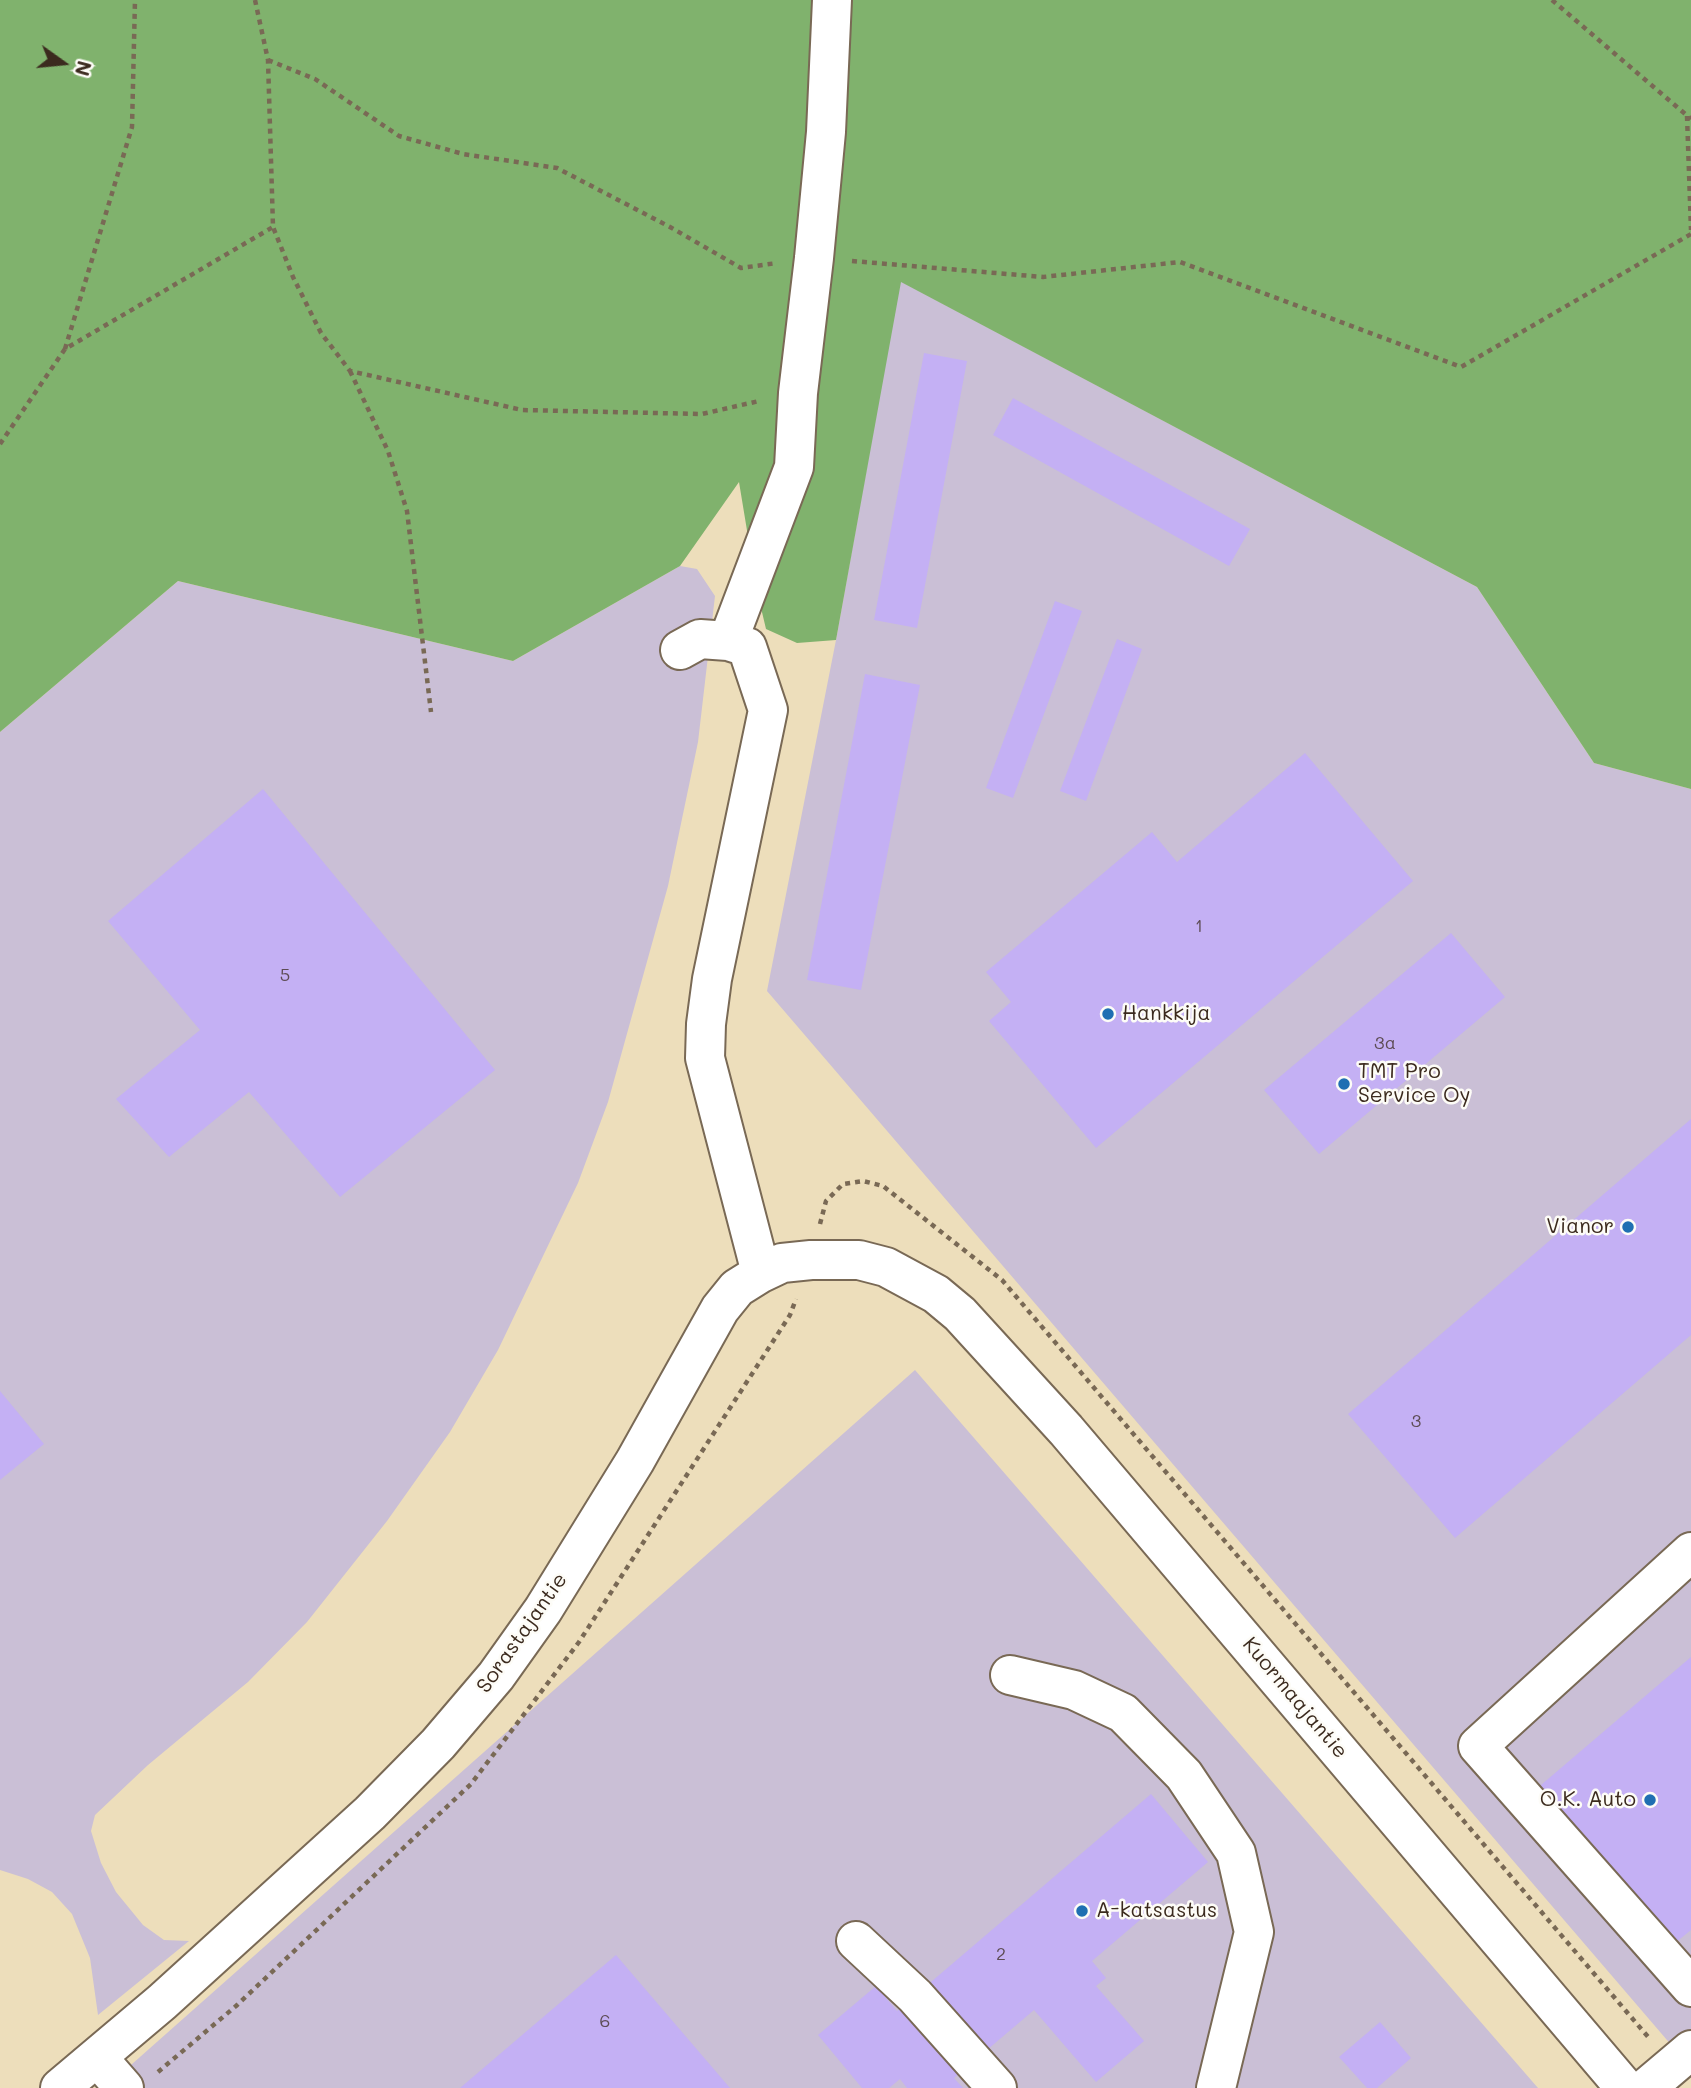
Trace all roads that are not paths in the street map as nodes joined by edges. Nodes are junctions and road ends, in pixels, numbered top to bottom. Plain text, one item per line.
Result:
1 (832, 0) edge
2 (728, 641) junction
3 (680, 650) dead end
4 (761, 1273) junction
5 (960, 1314) joint
6 (1691, 1552) edge
7 (1010, 1675) dead end
8 (856, 1941) dead end
9 (1691, 1987) edge
10 (97, 2057) junction
11 (136, 2084) edge
12 (60, 2088) edge
13 (997, 2088) edge
14 (1216, 2088) edge
15 (1625, 2088) edge

1 - 2 street
2 - 3 street
2 - 4 street
4 - 5 street, Sorastajantie
4 - 10 street, Sorastajantie
5 - 15 street, Kuormaajantie
6 - 9 street
7 - 14 street
8 - 13 street
10 - 11 street
10 - 12 street, Sorastajantie

